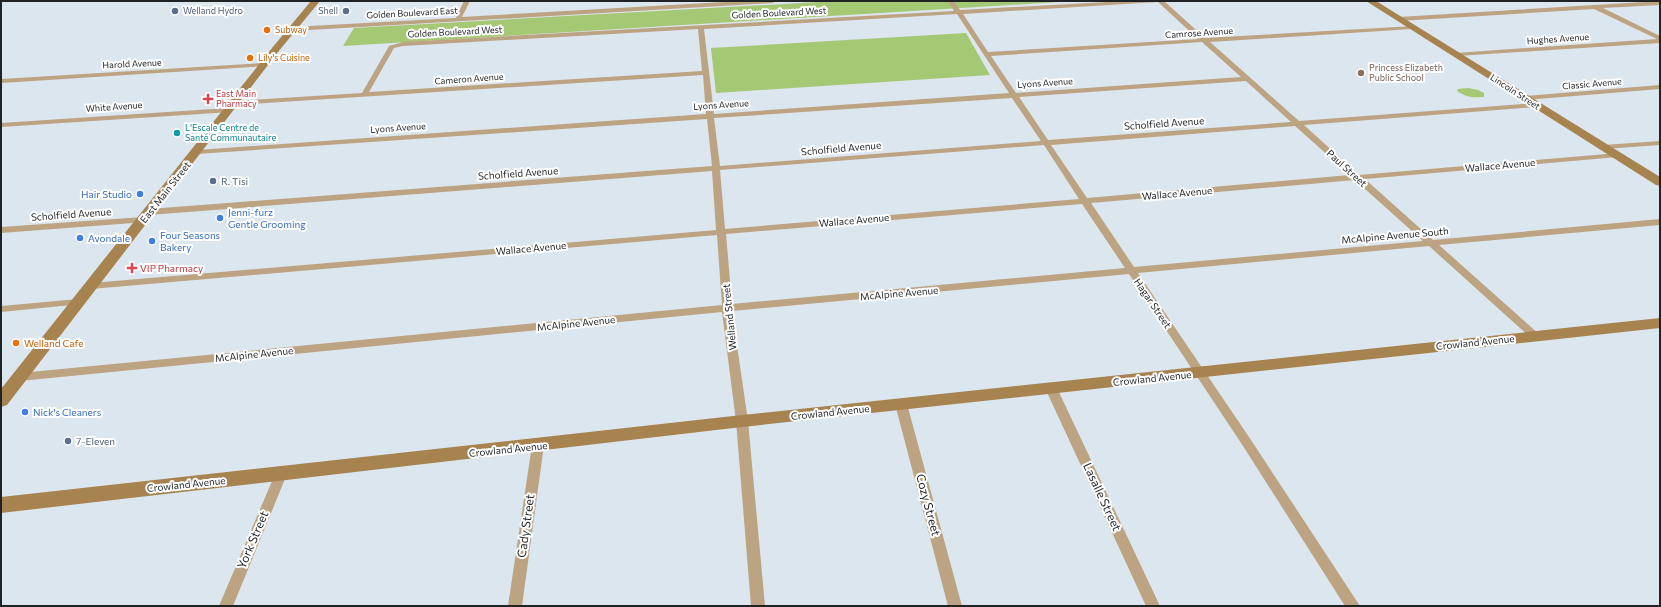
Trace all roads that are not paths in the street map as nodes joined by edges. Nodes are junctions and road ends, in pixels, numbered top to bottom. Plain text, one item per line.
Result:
1 (316, 1) edge
2 (467, 1) edge
3 (773, 1) edge
4 (952, 1) edge
5 (1156, 1) edge
6 (1160, 1) edge
7 (1370, 1) edge
8 (1582, 1) edge
9 (700, 3) edge
10 (1660, 3) edge
11 (1594, 7) junction
12 (959, 12) junction
13 (458, 19) junction
14 (1399, 19) junction
15 (701, 27) junction
16 (1412, 27) junction
17 (292, 29) junction
18 (1660, 38) edge
19 (1660, 41) edge
20 (1205, 42) junction
21 (987, 54) junction
22 (1457, 54) junction
23 (264, 65) junction
24 (706, 73) junction
25 (1247, 79) junction
26 (1, 81) edge
27 (1660, 87) edge
28 (364, 95) junction
29 (1014, 95) junction
30 (1525, 98) junction
31 (1536, 105) junction
32 (231, 107) junction
33 (710, 116) junction
34 (1298, 124) junction
35 (1, 125) edge
36 (1046, 143) junction
37 (1660, 143) edge
38 (1604, 147) junction
39 (197, 152) junction
40 (1618, 156) junction
41 (716, 169) junction
42 (1358, 178) junction
43 (1660, 182) edge
44 (1085, 201) junction
45 (146, 216) junction
46 (1660, 222) edge
47 (1, 230) edge
48 (721, 232) junction
49 (1431, 242) junction
50 (1133, 272) junction
51 (91, 286) junction
52 (78, 302) junction
53 (727, 308) junction
54 (1, 309) edge
55 (1660, 322) edge
56 (1535, 336) junction
57 (1200, 373) junction
58 (20, 377) junction
59 (1051, 388) junction
60 (2, 398) edge
61 (901, 404) junction
62 (742, 421) junction
63 (538, 445) junction
64 (281, 474) junction
65 (1, 504) edge
66 (226, 606) edge
67 (515, 606) edge
68 (758, 606) edge
69 (955, 606) edge
70 (1153, 606) edge
71 (1353, 606) edge

1 - 17 main road, East Main Street
2 - 13 street
3 - 9 street, Golden Boulevard East
4 - 12 street, Hagar Street
5 - 12 street, Golden Boulevard West
6 - 20 street, Paul Street
7 - 14 main road, Lincoln Street
8 - 11 street
9 - 13 street, Golden Boulevard East
10 - 11 street
11 - 14 street
11 - 18 street
12 - 15 street, Golden Boulevard West
12 - 21 street, Hagar Street
13 - 17 street, Golden Boulevard East
14 - 16 main road, Lincoln Street
15 - 24 street, Welland Street
15 - 28 street, Golden Boulevard West
16 - 20 street, Camrose Avenue
16 - 22 main road, Lincoln Street
17 - 23 main road, East Main Street
19 - 22 street, Hughes Avenue
20 - 21 street, Camrose Avenue
20 - 25 street, Paul Street
21 - 29 street, Hagar Street
22 - 30 main road, Lincoln Street
23 - 26 street, Harold Avenue
23 - 32 main road, East Main Street
24 - 28 street, Cameron Avenue
24 - 33 street, Welland Street
25 - 29 street, Lyons Avenue
25 - 34 street, Paul Street
27 - 30 street, Classic Avenue
28 - 32 street, Cameron Avenue
29 - 33 street, Lyons Avenue
29 - 36 street, Hagar Street
30 - 31 main road, Lincoln Street
31 - 34 street, Scholfield Avenue
31 - 38 main road, Lincoln Street
32 - 35 street, White Avenue
32 - 39 main road, East Main Street
33 - 39 street, Lyons Avenue
33 - 41 street, Welland Street
34 - 36 street, Scholfield Avenue
34 - 42 street, Paul Street
36 - 41 street, Scholfield Avenue
36 - 44 street, Hagar Street
37 - 38 street
38 - 40 main road, Lincoln Street
39 - 45 main road, East Main Street
40 - 42 street, Wallace Avenue
40 - 43 main road, Lincoln Street
41 - 45 street, Scholfield Avenue
41 - 48 street, Welland Street
42 - 44 street, Wallace Avenue
42 - 49 street, Paul Street
44 - 48 street, Wallace Avenue
44 - 50 street, Hagar Street
45 - 47 street, Scholfield Avenue
45 - 51 main road, East Main Street
46 - 49 street, McAlpine Avenue South
48 - 51 street, Wallace Avenue
48 - 53 street, Welland Street
49 - 50 street, McAlpine Avenue South
49 - 56 street, Paul Street
50 - 53 street, McAlpine Avenue
50 - 57 street, Hagar Street
51 - 52 main road, East Main Street
52 - 54 street
52 - 58 main road, East Main Street
53 - 58 street, McAlpine Avenue
53 - 62 street, Welland Street
55 - 56 main road, Crowland Avenue
56 - 57 main road, Crowland Avenue
57 - 59 main road, Crowland Avenue
57 - 71 street, Hagar Street
58 - 60 main road, East Main Street
59 - 61 main road, Crowland Avenue
59 - 70 street, Lasalle Street
61 - 62 main road, Crowland Avenue
61 - 69 street, Cozy Street
62 - 63 main road, Crowland Avenue
62 - 68 street, Welland Street
63 - 64 main road, Crowland Avenue
63 - 67 street, Cady Street
64 - 65 main road, Crowland Avenue
64 - 66 street, York Street

